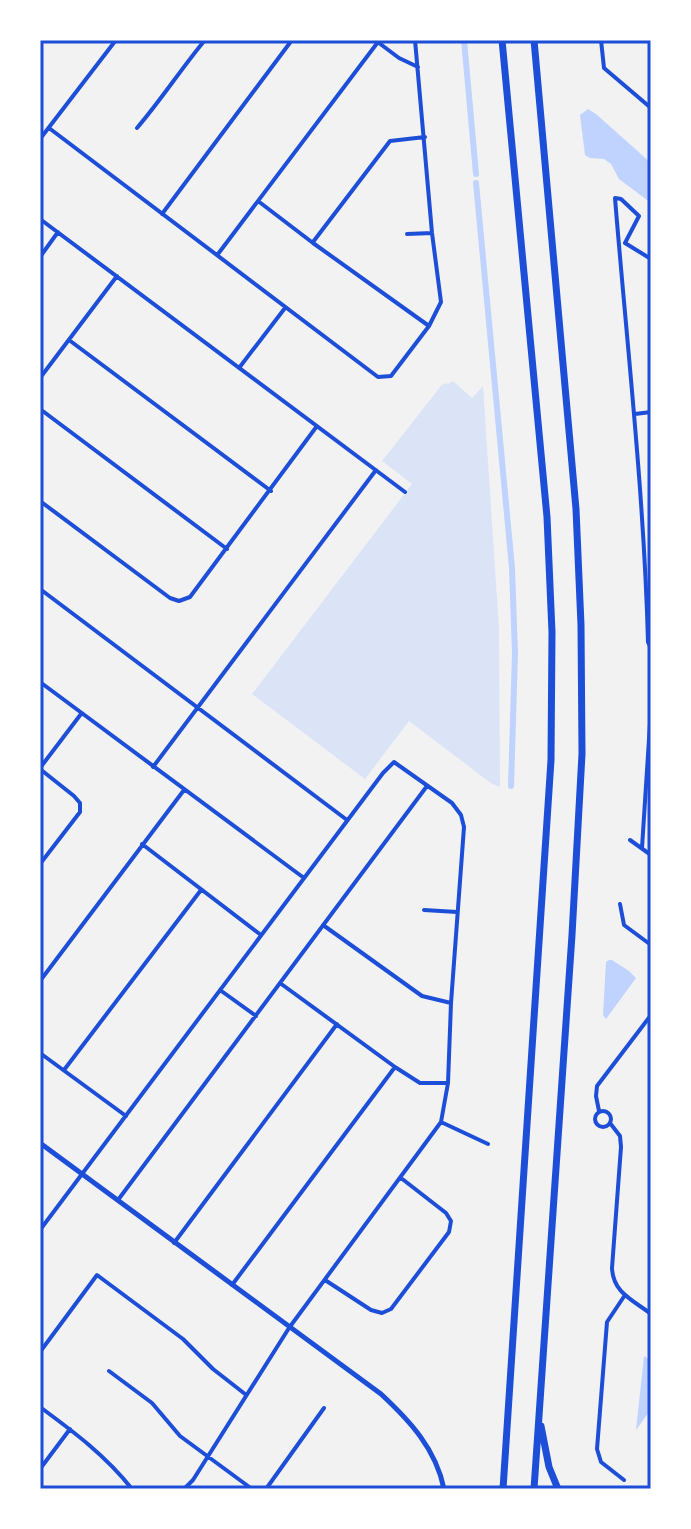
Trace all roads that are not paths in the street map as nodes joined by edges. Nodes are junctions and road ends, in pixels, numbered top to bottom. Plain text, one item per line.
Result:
1 (116, 40) edge
2 (205, 40) edge
3 (292, 40) edge
4 (415, 40) edge
5 (502, 40) edge
6 (534, 40) edge
7 (601, 40) edge
8 (376, 41) edge
9 (418, 67) junction
10 (651, 108) edge
11 (49, 128) junction
12 (137, 128) dead end
13 (425, 137) junction
14 (40, 139) edge
15 (258, 201) junction
16 (162, 214) junction
17 (40, 219) edge
18 (58, 232) junction
19 (432, 233) junction
20 (407, 234) dead end
21 (313, 243) junction
22 (622, 243) junction
23 (217, 255) junction
24 (40, 257) edge
25 (651, 259) edge
26 (117, 276) junction
27 (285, 308) junction
28 (429, 326) junction
29 (69, 340) junction
30 (239, 368) junction
31 (40, 378) edge
32 (40, 409) edge
33 (651, 412) edge
34 (635, 414) junction
35 (317, 426) junction
36 (376, 470) junction
37 (271, 491) junction
38 (405, 492) dead end
39 (40, 501) edge
40 (651, 538) edge
41 (645, 543) junction
42 (227, 549) junction
43 (649, 564) edge
44 (40, 589) edge
45 (651, 648) edge
46 (40, 682) edge
47 (198, 708) junction
48 (651, 708) edge
49 (81, 714) junction
50 (650, 725) edge
51 (153, 767) junction
52 (40, 768) edge
53 (427, 786) junction
54 (184, 790) junction
55 (347, 820) junction
56 (630, 840) dead end
57 (142, 844) junction
58 (642, 848) junction
59 (651, 855) edge
60 (40, 864) edge
61 (304, 878) junction
62 (201, 890) junction
63 (620, 904) dead end
64 (424, 910) dead end
65 (458, 912) junction
66 (323, 925) junction
67 (262, 935) junction
68 (651, 945) edge
69 (40, 981) edge
70 (280, 983) junction
71 (220, 990) junction
72 (451, 1003) junction
73 (651, 1015) edge
74 (256, 1016) junction
75 (337, 1024) junction
76 (40, 1053) edge
77 (395, 1067) junction
78 (64, 1070) junction
79 (448, 1083) junction
80 (599, 1111) junction
81 (126, 1116) junction
82 (441, 1122) junction
83 (610, 1123) junction
84 (40, 1143) edge
85 (488, 1144) dead end
86 (82, 1174) junction
87 (401, 1178) junction
88 (118, 1201) junction
89 (40, 1230) edge
90 (174, 1243) junction
91 (325, 1280) junction
92 (232, 1285) junction
93 (625, 1295) junction
94 (651, 1314) edge
95 (289, 1328) junction
96 (40, 1352) edge
97 (109, 1371) dead end
98 (246, 1395) junction
99 (40, 1407) edge
100 (324, 1408) dead end
101 (539, 1419) junction
102 (70, 1429) junction
103 (207, 1456) junction
104 (40, 1469) edge
105 (624, 1480) dead end
106 (132, 1489) edge
107 (184, 1489) edge
108 (252, 1489) edge
109 (266, 1489) edge
110 (444, 1489) edge
111 (503, 1489) edge
112 (534, 1489) edge
113 (558, 1489) edge

1 - 11 street
2 - 12 street
3 - 16 street
4 - 9 street
5 - 111 highway
6 - 101 highway
7 - 10 street
8 - 9 street
8 - 15 street
9 - 13 street
11 - 14 street
11 - 16 street
13 - 19 street
13 - 21 street
15 - 21 street
15 - 23 street
16 - 23 street
17 - 18 street
18 - 24 street
18 - 26 street
19 - 20 street
19 - 28 street
21 - 28 street
22 - 22 street
22 - 25 street
22 - 34 street
23 - 27 street
26 - 29 street
26 - 30 street
27 - 28 street
27 - 30 street
29 - 31 street
29 - 37 street
30 - 35 street
32 - 42 street
33 - 34 street
34 - 41 street
35 - 36 street
35 - 37 street
36 - 38 street
36 - 47 street
37 - 42 street
39 - 42 street
40 - 41 street
41 - 43 street
43 - 45 street
44 - 47 street
46 - 49 street
47 - 51 street
47 - 55 street
48 - 50 street
49 - 51 street
49 - 52 street
50 - 58 street
51 - 54 street
52 - 60 street
53 - 55 street
53 - 65 street
53 - 66 street
54 - 57 street
54 - 61 street
55 - 61 street
56 - 58 street
57 - 62 street
57 - 69 street
58 - 59 street
61 - 67 street
62 - 67 street
62 - 78 street
63 - 68 street
64 - 65 street
65 - 72 street
66 - 70 street
66 - 72 street
67 - 71 street
70 - 74 street
70 - 75 street
71 - 74 street
71 - 81 street
72 - 79 street
73 - 80 street
74 - 88 street
75 - 77 street
75 - 90 street
76 - 78 street
77 - 79 street
77 - 92 street
78 - 81 street
79 - 82 street
80 - 83 street
80 - 83 street
81 - 86 street
82 - 85 street
82 - 87 street
83 - 93 street
84 - 86 street
86 - 88 street
86 - 89 street
87 - 91 street
87 - 91 street
88 - 90 street
90 - 92 street
91 - 95 street
92 - 95 street
93 - 94 street
93 - 105 street
95 - 98 street
95 - 110 street
96 - 98 street
97 - 103 street
98 - 103 street
99 - 102 street
100 - 109 street
101 - 112 highway
101 - 113 highway
102 - 104 street
102 - 106 street
103 - 107 street
103 - 108 street

